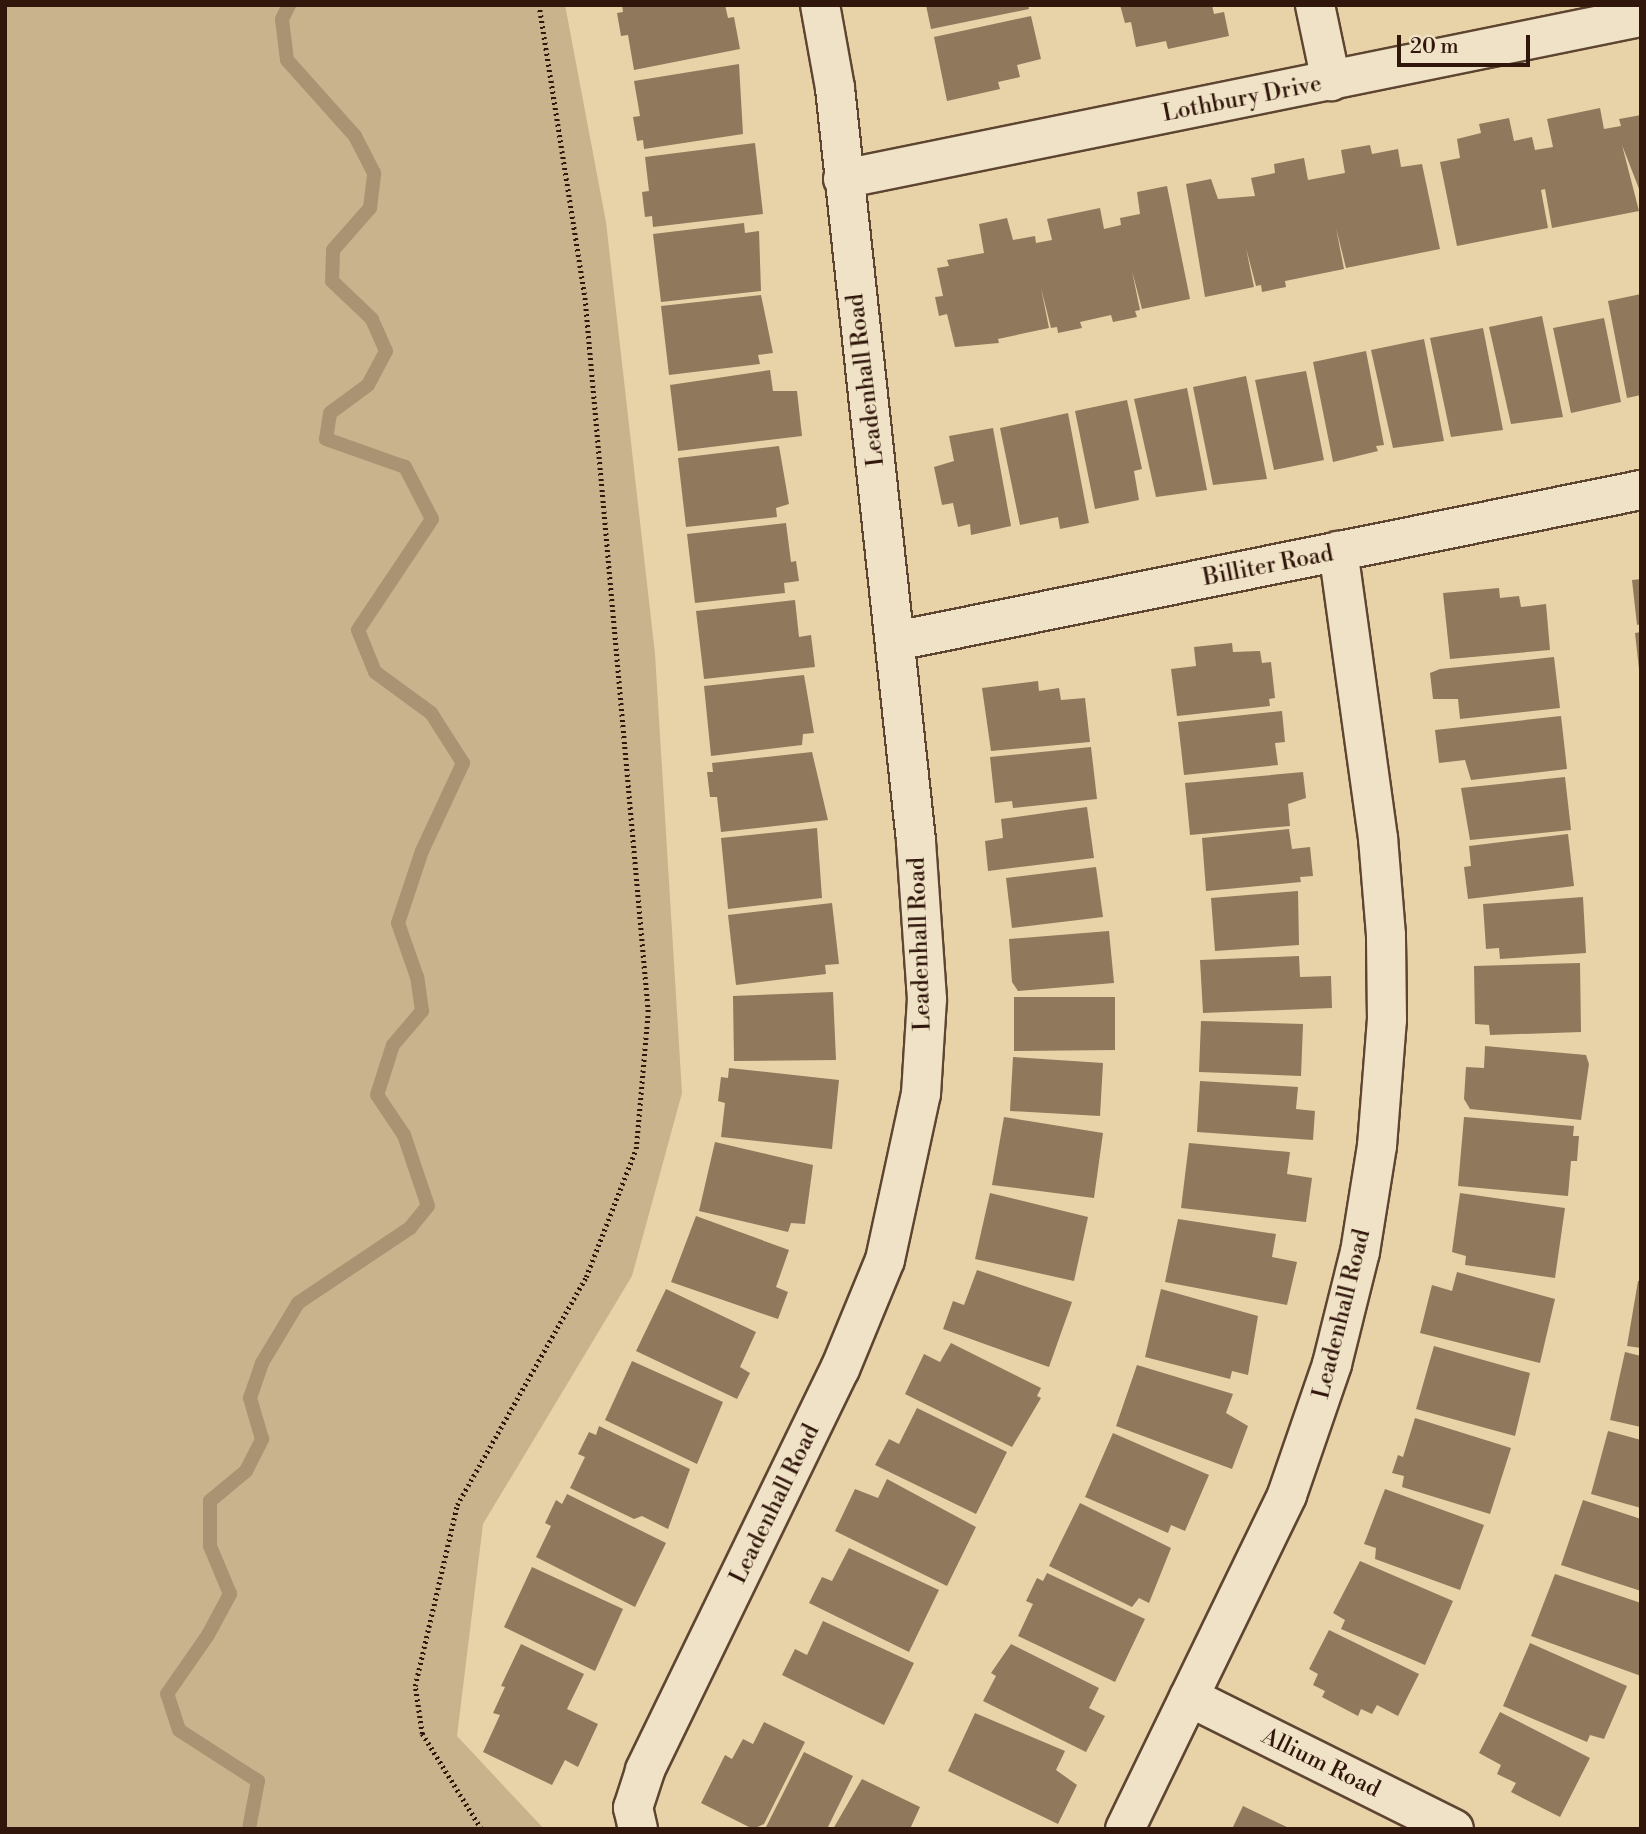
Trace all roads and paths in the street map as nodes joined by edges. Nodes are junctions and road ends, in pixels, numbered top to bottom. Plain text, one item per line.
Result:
1 (539, 5) edge
2 (820, 5) edge
3 (1315, 5) edge
4 (1641, 17) edge
5 (1331, 81) junction
6 (843, 179) junction
7 (1641, 490) edge
8 (1338, 551) junction
9 (896, 641) junction
10 (1189, 1697) junction
11 (481, 1829) edge
12 (638, 1829) edge
13 (1125, 1829) edge
14 (1454, 1829) edge

1 - 11 path
2 - 6 street, Leadenhall Road
3 - 5 street
4 - 5 street, Lothbury Drive
5 - 6 street, Lothbury Drive
6 - 9 street, Leadenhall Road
7 - 8 street, Billiter Road
8 - 9 street, Billiter Road
8 - 10 street, Leadenhall Road
9 - 12 street, Leadenhall Road
10 - 13 street, Leadenhall Road
10 - 14 street, Allium Road

